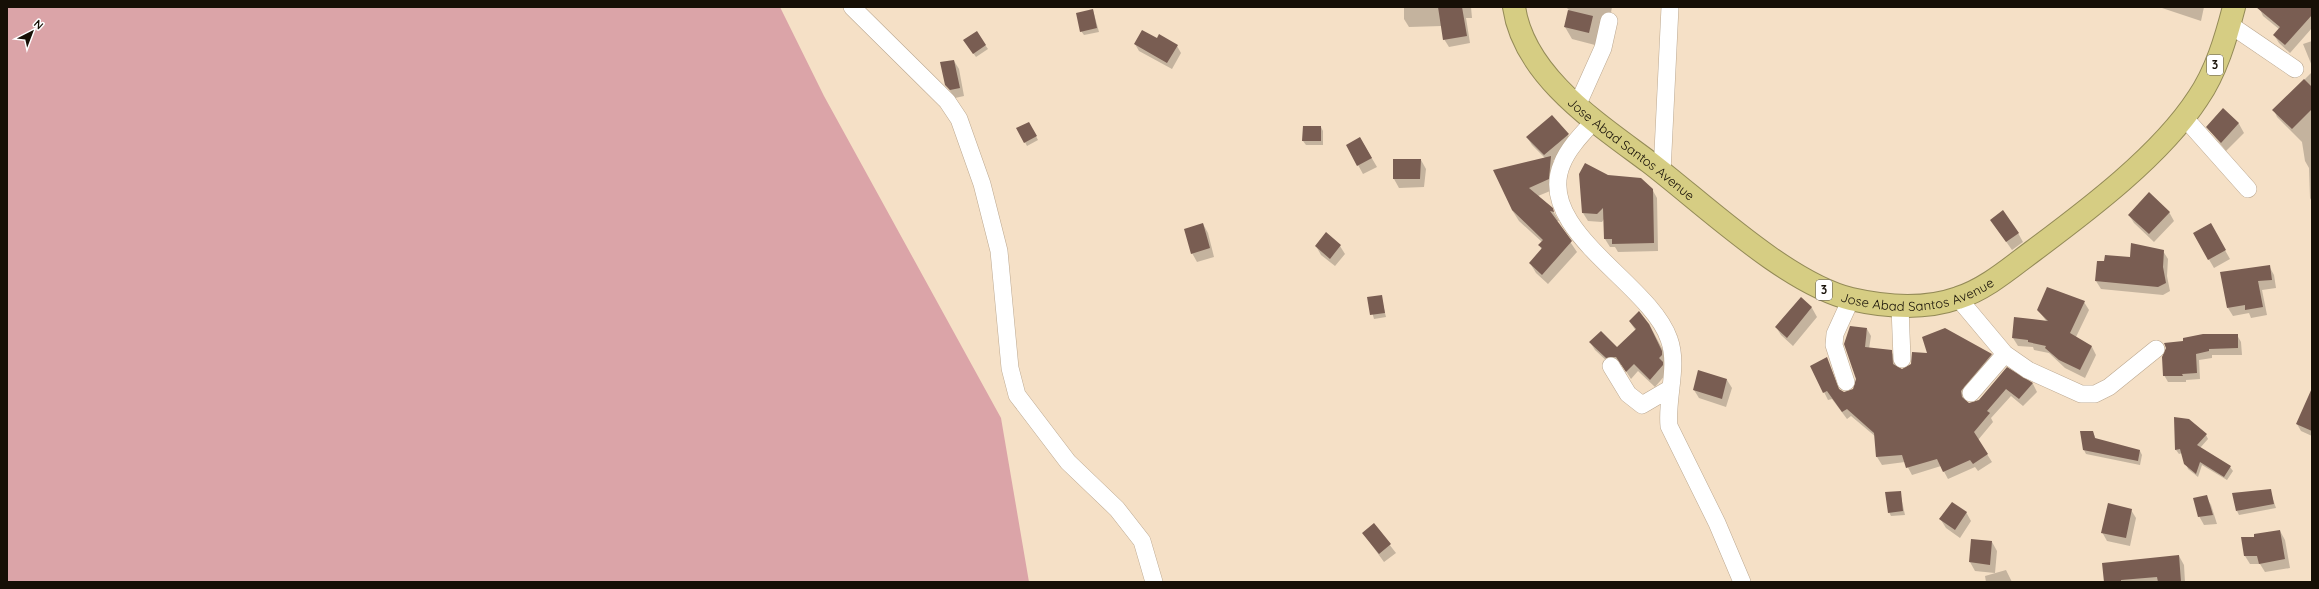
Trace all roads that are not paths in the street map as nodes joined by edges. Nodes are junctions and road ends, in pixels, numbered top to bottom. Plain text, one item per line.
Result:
1 (852, 7) edge
2 (1514, 7) edge
3 (1670, 7) edge
4 (2232, 16) edge
5 (1609, 21) dead end
6 (2295, 69) dead end
7 (1577, 106) junction
8 (2184, 117) junction
9 (1594, 120) junction
10 (1662, 172) junction
11 (2248, 189) dead end
12 (1958, 298) junction
13 (1851, 299) junction
14 (1900, 307) junction
15 (2156, 349) dead end
16 (2005, 354) junction
17 (1902, 359) dead end
18 (1611, 366) dead end
19 (1846, 382) dead end
20 (1671, 388) junction
21 (1972, 393) dead end
22 (1154, 582) edge
23 (1742, 582) edge

1 - 22 street
2 - 7 highway, Jose Abad Santos Avenue / 3
3 - 10 street
4 - 6 street
4 - 8 highway, Jose Abad Santos Avenue / 3
5 - 7 street
7 - 9 highway, Jose Abad Santos Avenue / 3
8 - 11 street
8 - 12 highway, Jose Abad Santos Avenue / 3
9 - 10 highway, Jose Abad Santos Avenue / 3
9 - 20 street
10 - 13 highway, Jose Abad Santos Avenue / 3
12 - 14 highway, Jose Abad Santos Avenue / 3
12 - 16 street
13 - 14 highway, Jose Abad Santos Avenue / 3
13 - 19 street
14 - 17 street
15 - 16 street
16 - 21 street
18 - 20 street
20 - 23 street

